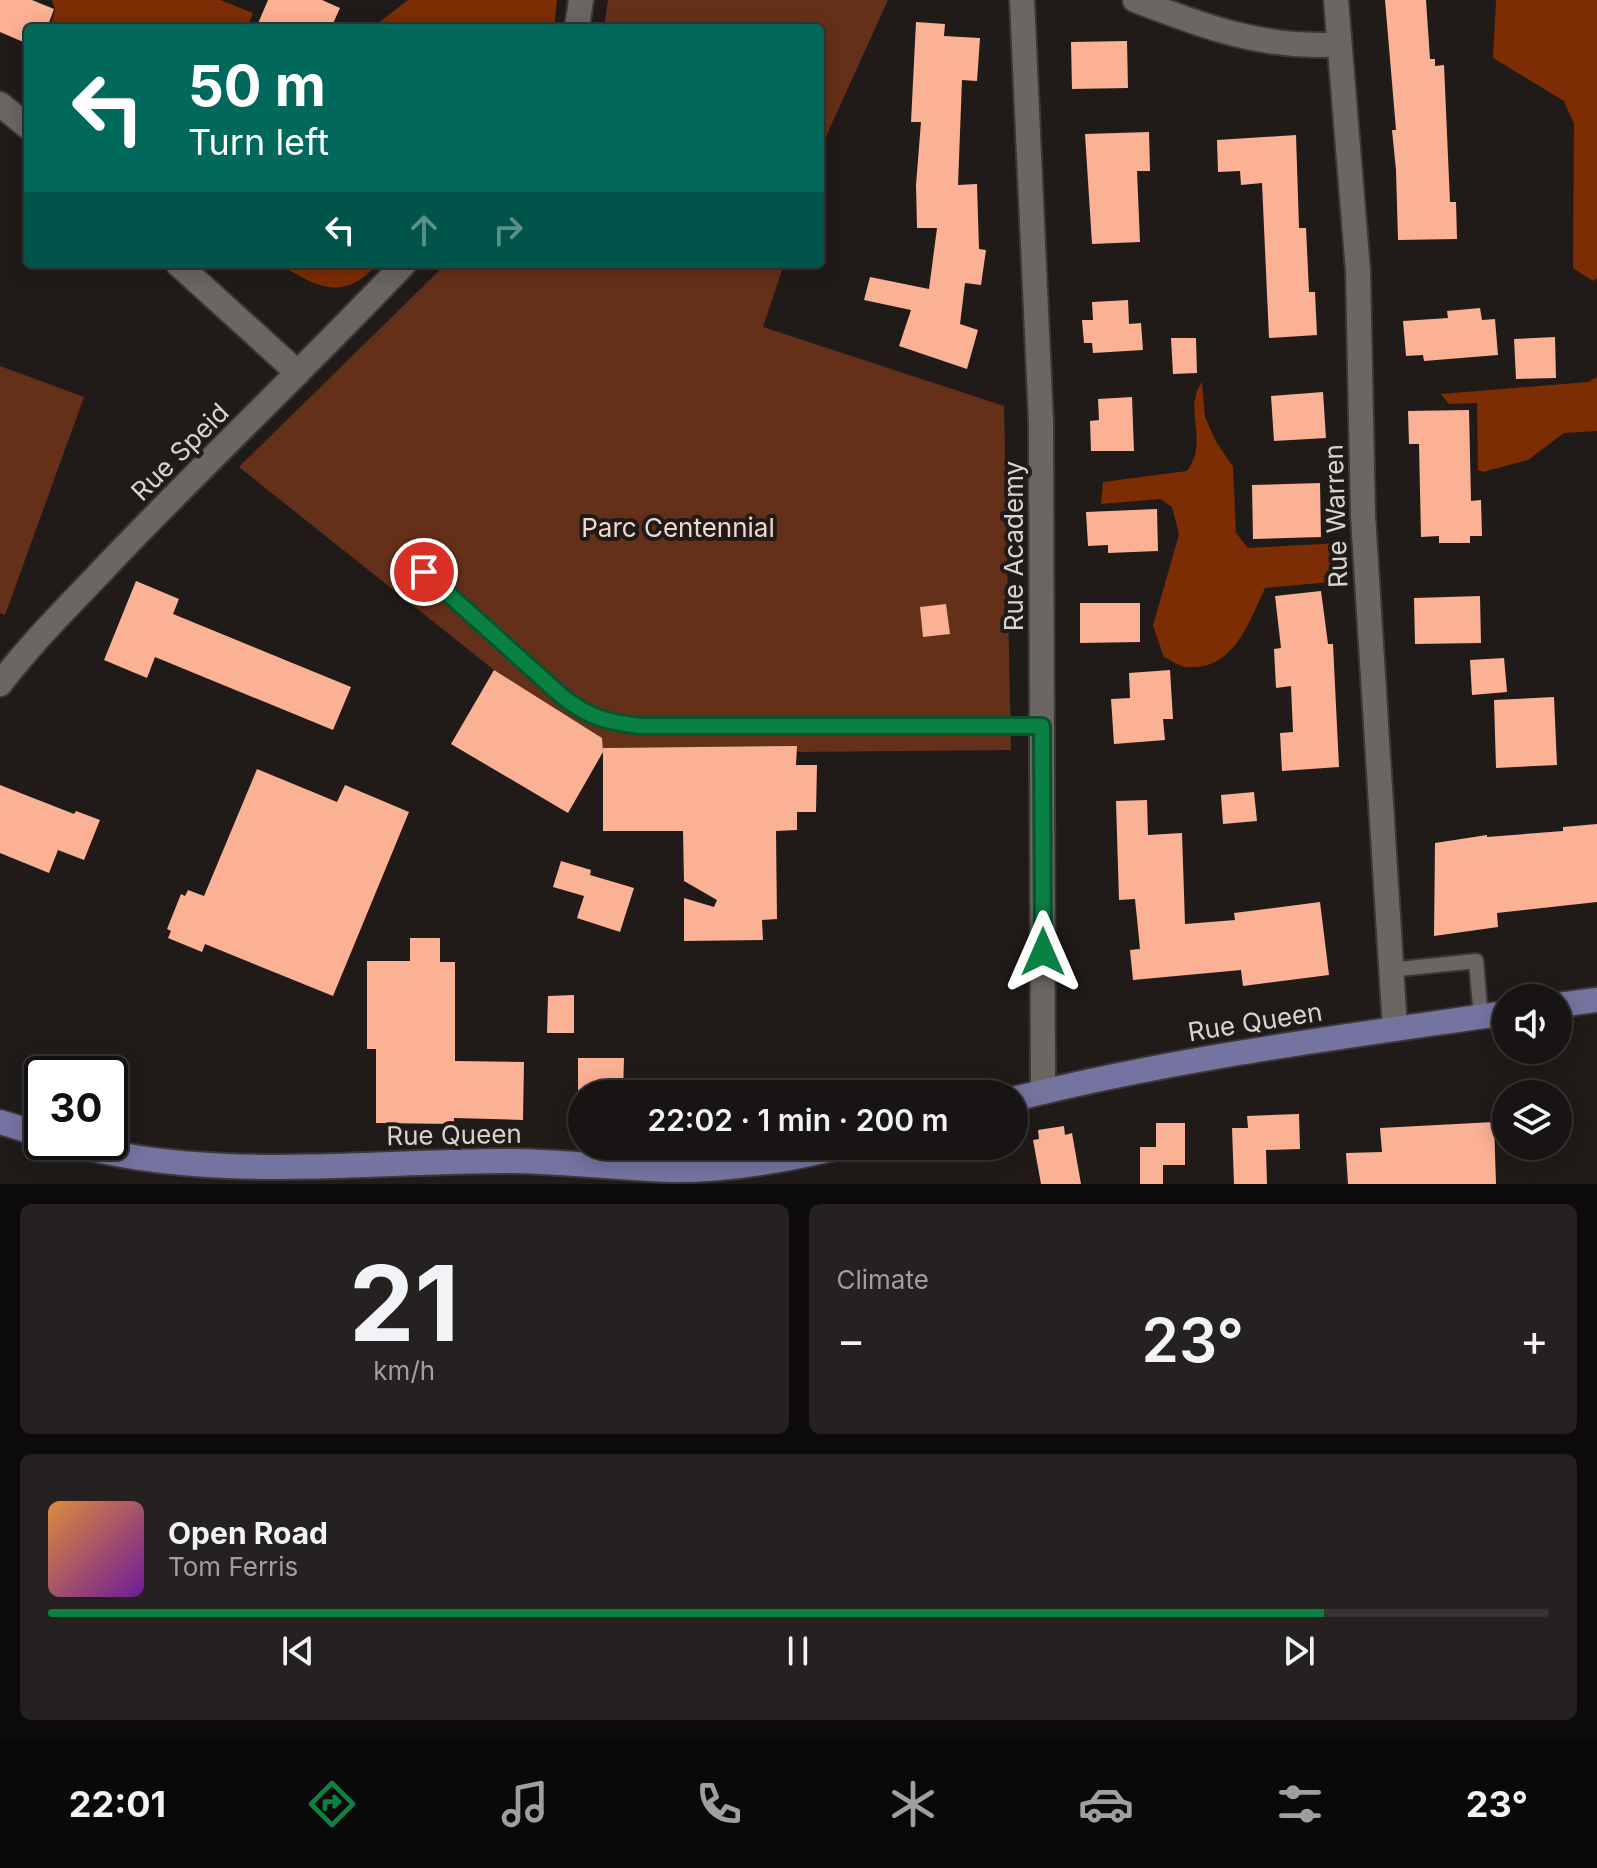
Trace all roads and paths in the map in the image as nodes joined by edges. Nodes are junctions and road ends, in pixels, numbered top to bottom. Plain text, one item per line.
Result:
1 (581, 0) edge
2 (1022, 0) edge
3 (1135, 0) edge
4 (1336, 0) edge
5 (578, 24) edge
6 (1339, 44) junction
7 (0, 104) edge
8 (24, 124) edge
9 (182, 268) edge
10 (400, 268) edge
11 (298, 373) junction
12 (424, 572) dead end
13 (0, 684) edge
14 (1042, 726) junction
15 (1389, 970) junction
16 (1597, 1000) edge
17 (1572, 1003) edge
18 (1492, 1015) edge
19 (1481, 1017) junction
20 (1395, 1029) junction
21 (1043, 1092) junction
22 (1028, 1096) edge
23 (0, 1122) edge
24 (24, 1129) edge
25 (128, 1156) edge
26 (780, 1160) edge

1 - 5 street
2 - 14 street, Rue Academy
3 - 6 street
4 - 6 street, Rue Warren
6 - 15 street, Rue Warren
7 - 8 street
9 - 11 street
10 - 11 street, Rue Speid
11 - 13 street, Rue Speid
12 - 14 lane
14 - 21 street, Rue Academy
15 - 19 lane
15 - 20 street, Rue Warren
16 - 17 main road
18 - 19 main road, Rue Queen
19 - 20 main road, Rue Queen
20 - 21 main road, Rue Queen
21 - 22 main road, Rue Queen
23 - 24 main road
25 - 26 main road, Rue Queen

